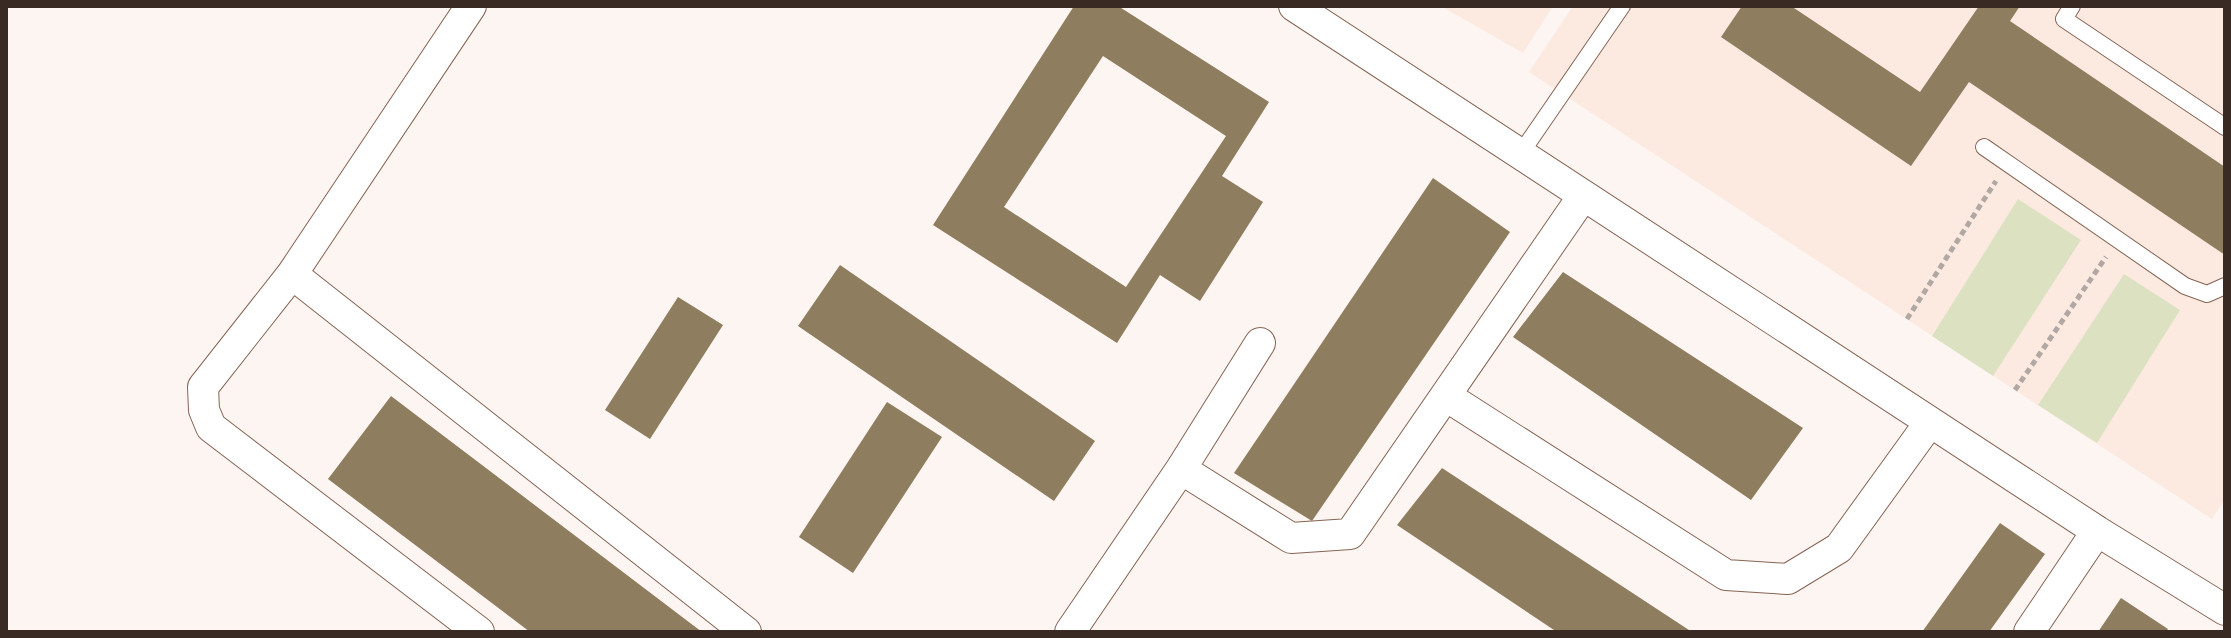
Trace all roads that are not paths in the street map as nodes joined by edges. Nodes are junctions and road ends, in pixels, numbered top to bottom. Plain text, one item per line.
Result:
1 (471, 6) edge
2 (1294, 6) edge
3 (1622, 6) edge
4 (2072, 6) edge
5 (2225, 127) edge
6 (1984, 147) dead end
7 (1521, 153) junction
8 (1583, 196) junction
9 (292, 274) junction
10 (2225, 286) edge
11 (1260, 343) dead end
12 (1446, 396) junction
13 (1930, 422) junction
14 (1181, 469) junction
15 (2097, 531) junction
16 (2225, 610) edge
17 (479, 632) edge
18 (746, 632) edge
19 (1070, 632) edge
20 (2029, 632) edge

1 - 9 street
2 - 7 street
3 - 7 lane
4 - 5 lane
6 - 10 lane
7 - 8 street
8 - 12 street
8 - 13 street
9 - 17 street
9 - 18 street
11 - 14 street
12 - 13 street
12 - 14 street
13 - 15 street
14 - 19 street
15 - 16 street
15 - 20 street

